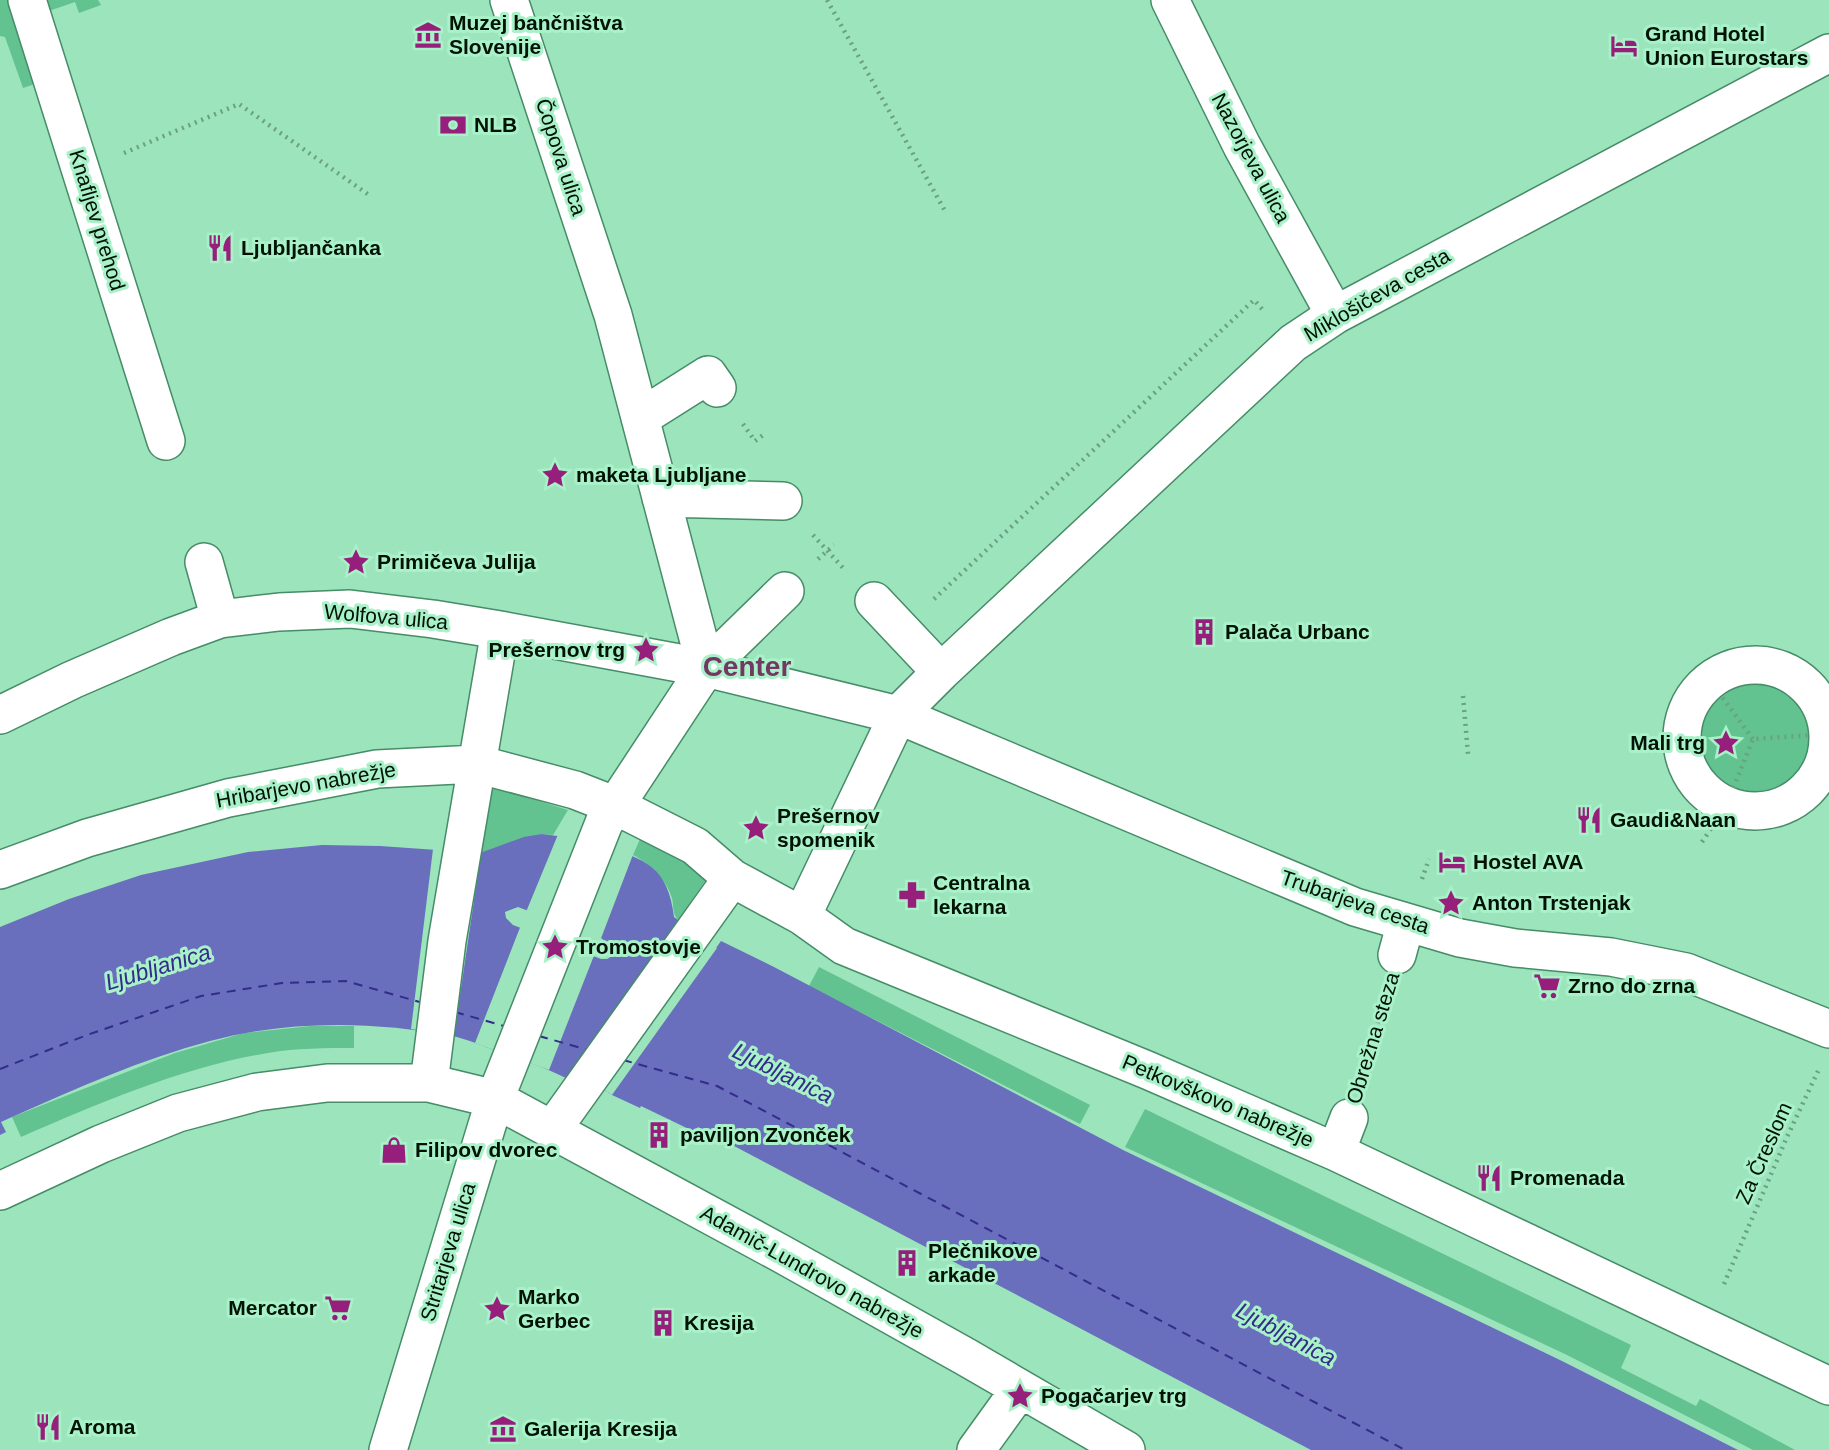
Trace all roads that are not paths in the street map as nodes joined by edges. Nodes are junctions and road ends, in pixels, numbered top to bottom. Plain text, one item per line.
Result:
1 (27, 0) edge
2 (509, 0) edge
3 (1170, 0) edge
4 (1829, 53) edge
5 (1335, 315) junction
6 (717, 388) dead end
7 (640, 418) junction
8 (166, 441) dead end
9 (661, 498) junction
10 (783, 501) dead end
11 (204, 562) dead end
12 (785, 591) dead end
13 (874, 601) dead end
14 (220, 619) junction
15 (500, 630) junction
16 (705, 668) junction
17 (941, 672) junction
18 (0, 715) edge
19 (898, 715) junction
20 (1828, 747) edge
21 (477, 764) junction
22 (610, 814) junction
23 (0, 870) edge
24 (732, 877) junction
25 (802, 916) junction
26 (1826, 1045) edge
27 (429, 1083) junction
28 (495, 1099) junction
29 (1349, 1118) road end
30 (552, 1130) junction
31 (1336, 1152) junction
32 (0, 1191) edge
33 (1829, 1386) edge
34 (1020, 1389) junction
35 (388, 1450) edge
36 (976, 1450) edge
37 (1126, 1450) edge

1 - 8 street, Knafljev prehod
2 - 7 street, Čopova ulica
3 - 5 street, Nazorjeva ulica
4 - 5 street, Miklošičeva cesta
5 - 17 street, Miklošičeva cesta
6 - 7 street
7 - 9 street
9 - 10 street
9 - 16 street
11 - 14 street
12 - 16 street
13 - 17 street
14 - 15 street, Wolfova ulica
14 - 18 street, Wolfova ulica
15 - 16 street, Wolfova ulica
15 - 21 street
16 - 19 street
16 - 22 street
17 - 19 street, Miklošičeva cesta
19 - 25 street
19 - 26 street, Trubarjeva cesta
20 - 20 street
21 - 22 street, Hribarjevo nabrežje
21 - 23 street, Hribarjevo nabrežje
21 - 27 street
22 - 24 street, Petkovškovo nabrežje
22 - 28 street, Stritarjeva ulica
24 - 25 street, Petkovškovo nabrežje
24 - 30 street
25 - 31 street, Petkovškovo nabrežje
27 - 28 street, Adamič-Lundrovo nabrežje
27 - 32 street, Adamič-Lundrovo nabrežje
28 - 30 street, Adamič-Lundrovo nabrežje
28 - 35 street, Stritarjeva ulica
29 - 31 street, Obrežna steza
30 - 34 street, Adamič-Lundrovo nabrežje
31 - 33 street, Petkovškovo nabrežje
34 - 36 street
34 - 37 street, Adamič-Lundrovo nabrežje

